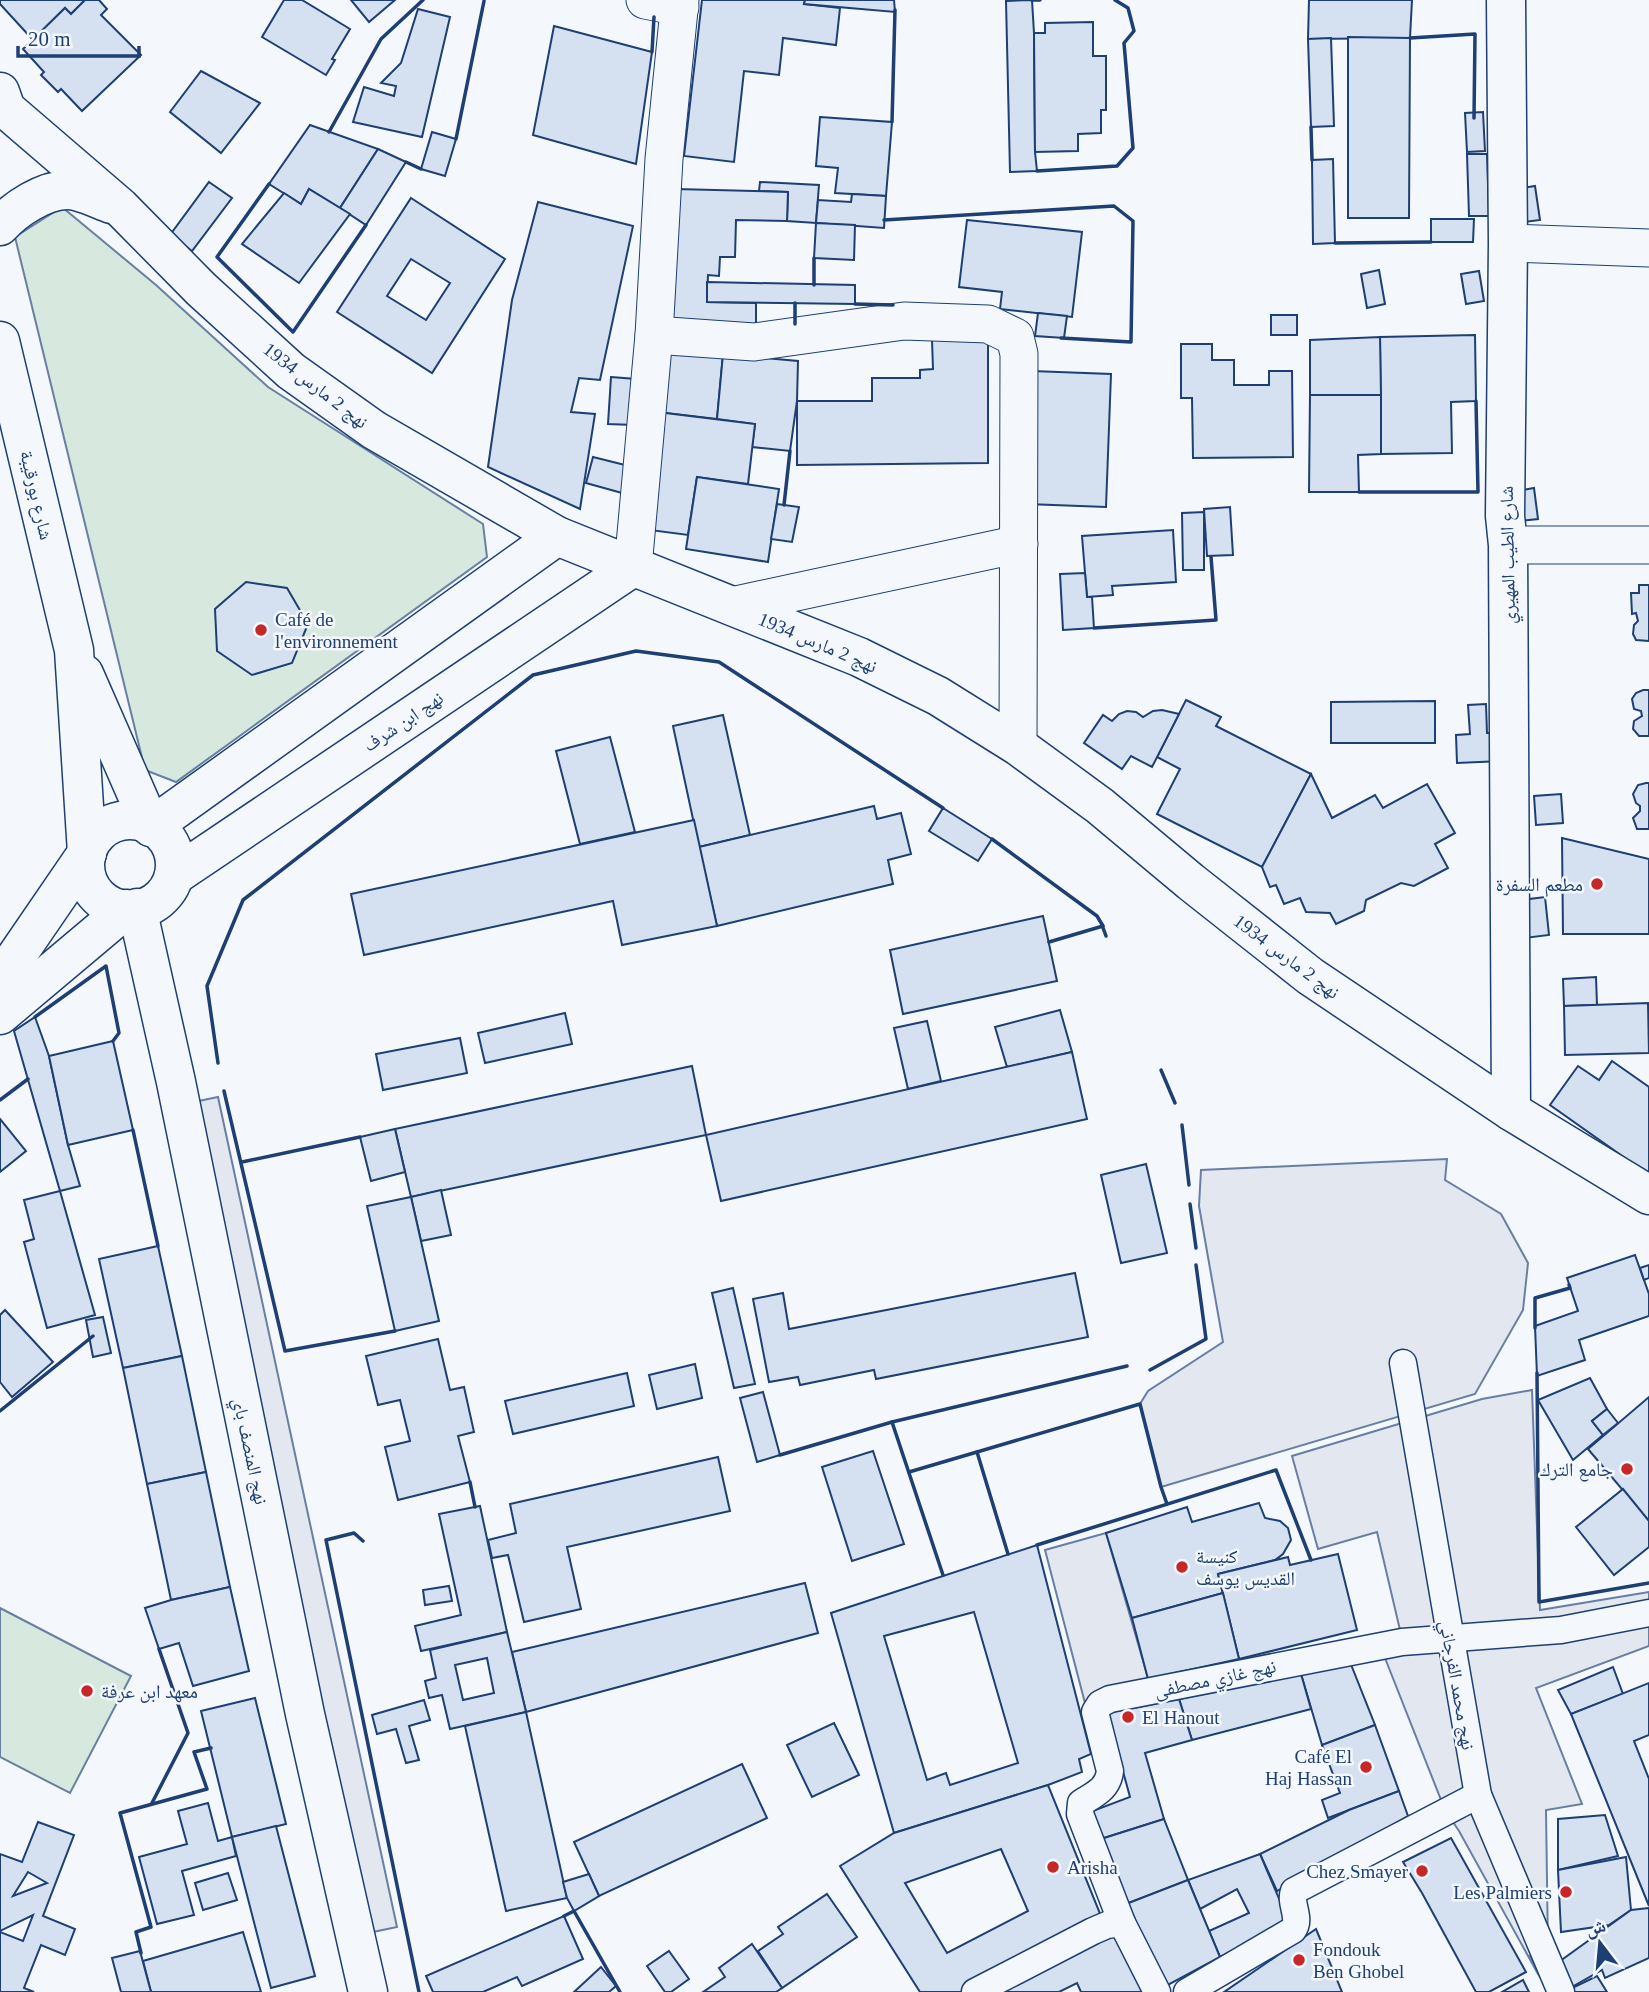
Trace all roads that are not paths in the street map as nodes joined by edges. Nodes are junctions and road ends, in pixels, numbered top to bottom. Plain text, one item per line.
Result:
1 (1506, 0) edge
2 (668, 2) edge
3 (0, 92) edge
4 (120, 207) junction
5 (0, 226) edge
6 (1508, 243) junction
7 (1649, 248) edge
8 (654, 335) junction
9 (0, 341) edge
10 (557, 536) junction
11 (1019, 544) junction
12 (1508, 545) junction
13 (1649, 545) edge
14 (633, 567) junction
15 (731, 606) junction
16 (74, 650) junction
17 (1018, 746) junction
18 (151, 827) junction
19 (87, 853) junction
20 (174, 876) junction
21 (132, 909) junction
22 (0, 980) edge
23 (0, 1015) edge
24 (1511, 1111) junction
25 (1649, 1195) edge
26 (1403, 1363) dead end
27 (1649, 1613) edge
28 (1450, 1637) junction
29 (1478, 1795) junction
30 (1122, 1923) junction
31 (368, 1992) edge
32 (975, 1992) edge
33 (1157, 1992) edge
34 (1187, 1992) edge
35 (1561, 1992) edge

1 - 6 street, شارع الطيب المهيري
2 - 8 street
3 - 4 street, نهج 2 مارس 1934
4 - 5 street
4 - 10 street, نهج 2 مارس 1934
6 - 7 street
6 - 12 street, شارع الطيب المهيري
8 - 11 street
8 - 14 street
9 - 16 street, شارع بورقيبة
10 - 14 street, نهج 2 مارس 1934
10 - 18 street
11 - 15 street
11 - 17 street
12 - 13 street
12 - 24 street, شارع الطيب المهيري
14 - 15 street, نهج 2 مارس 1934
14 - 20 street, نهج ابن شرف
15 - 17 street, نهج 2 مارس 1934
16 - 18 street, شارع بورقيبة
16 - 19 street, شارع بورقيبة
17 - 24 street, نهج 2 مارس 1934
18 - 19 street
18 - 20 street
19 - 21 street
19 - 22 street
20 - 21 street
21 - 23 street
21 - 31 street, نهج المنصف باي
24 - 25 street, نهج 2 مارس 1934
26 - 28 street, نهج محمد الفرجاني
27 - 28 street, نهج غازي مصطفى
28 - 29 street, نهج محمد الفرجاني
28 - 30 street, نهج غازي مصطفى
29 - 34 street
29 - 35 street, نهج محمد الفرجاني
30 - 32 street
30 - 33 street, نهج غازي مصطفى

